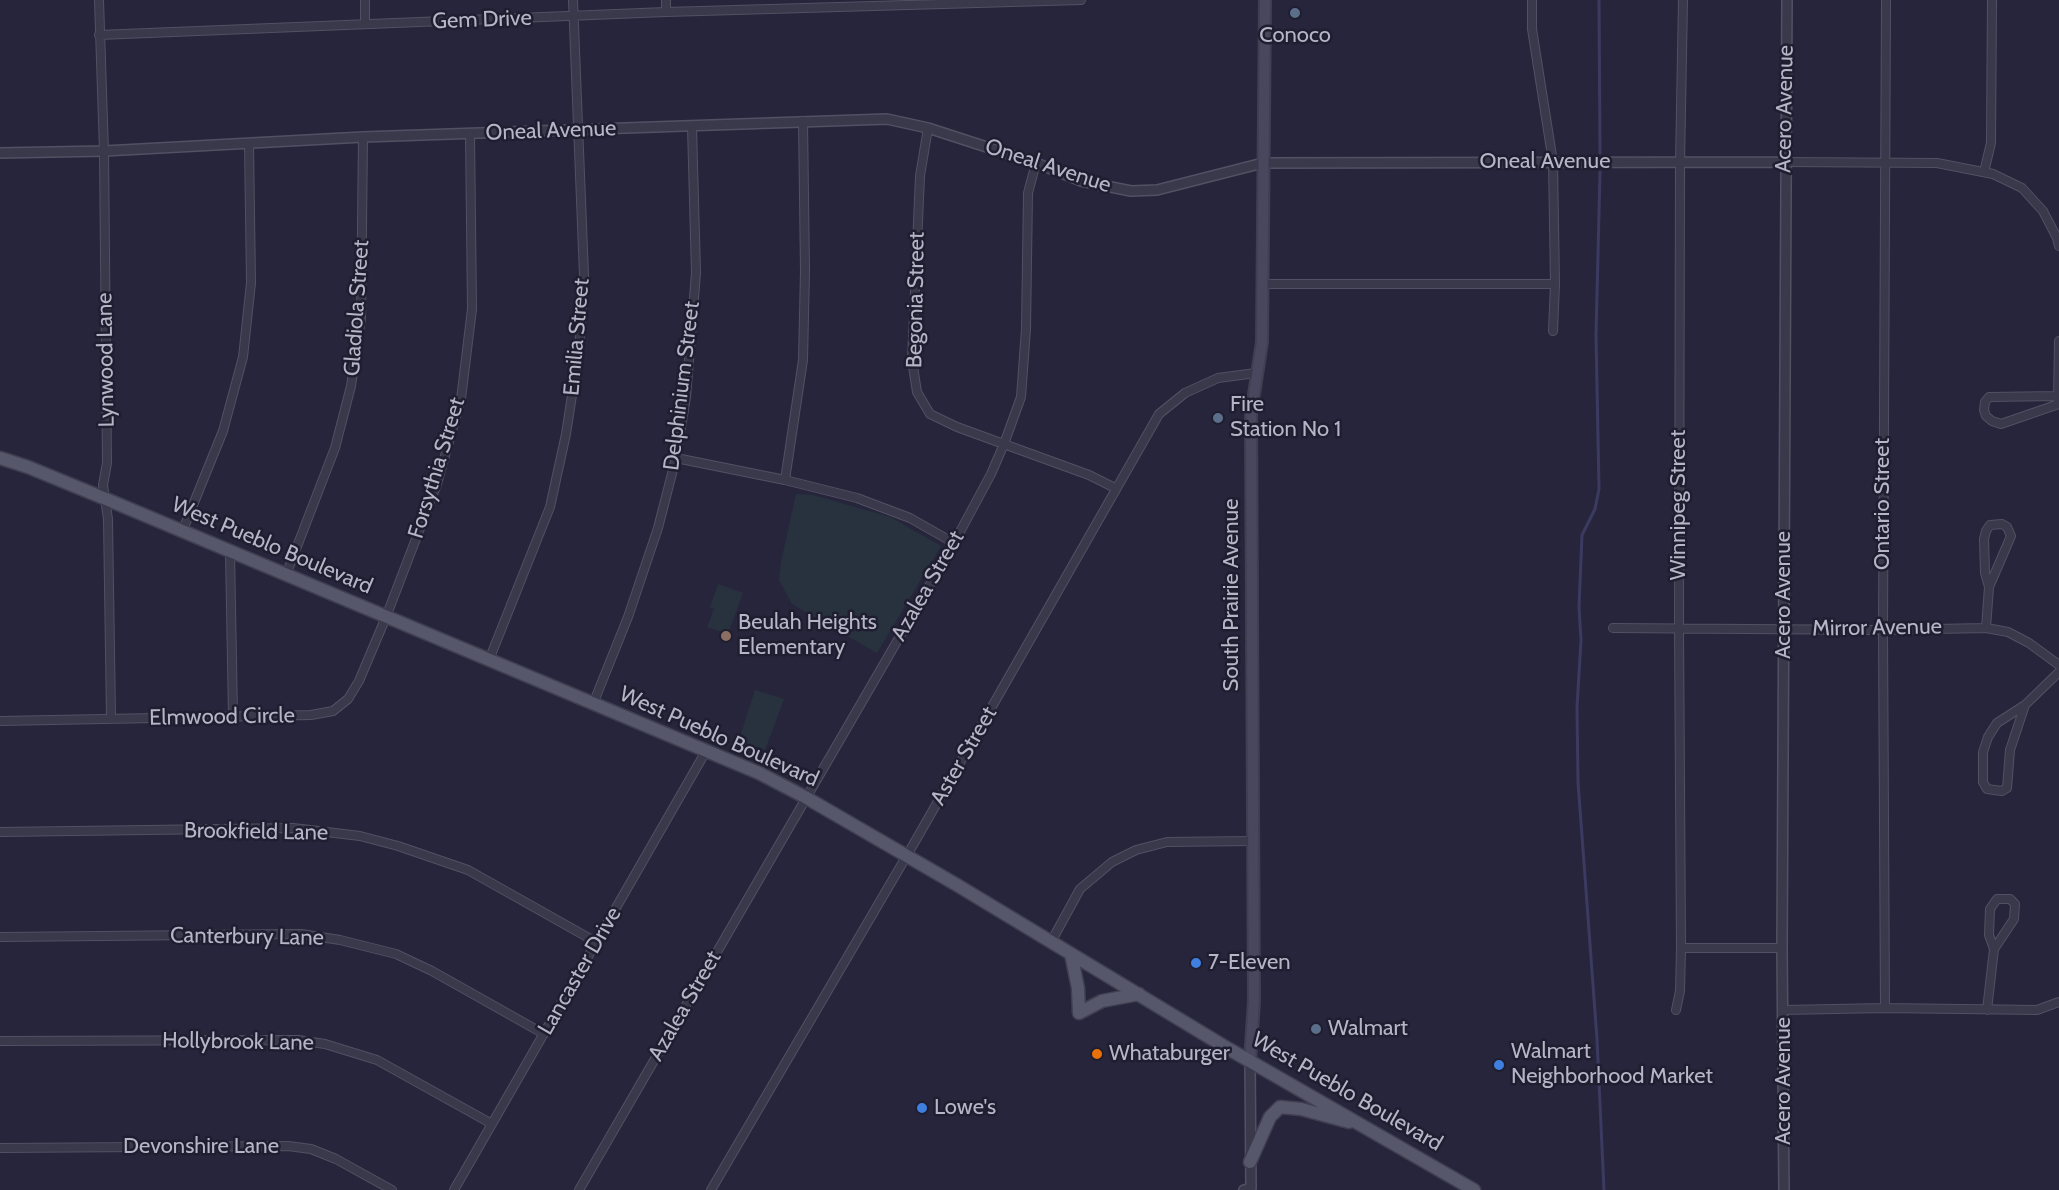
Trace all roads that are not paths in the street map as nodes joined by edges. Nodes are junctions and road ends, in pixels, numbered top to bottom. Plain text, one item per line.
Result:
1 (99, 0) edge
2 (365, 0) edge
3 (573, 0) edge
4 (666, 0) edge
5 (1081, 0) edge
6 (1264, 0) edge
7 (1532, 0) edge
8 (1683, 0) edge
9 (1787, 0) edge
10 (1886, 0) edge
11 (1992, 0) edge
12 (975, 2) edge
13 (666, 12) junction
14 (575, 17) junction
15 (365, 24) junction
16 (99, 35) junction
17 (803, 121) junction
18 (692, 127) junction
19 (928, 128) junction
20 (578, 130) junction
21 (470, 134) junction
22 (363, 137) junction
23 (249, 143) junction
24 (104, 151) junction
25 (0, 153) edge
26 (1553, 162) junction
27 (1785, 162) junction
28 (1036, 163) junction
29 (1263, 163) junction
30 (1680, 163) junction
31 (1884, 163) junction
32 (1984, 172) junction
33 (2059, 246) edge
34 (1263, 284) junction
35 (1555, 284) junction
36 (1553, 331) dead end
37 (2059, 341) edge
38 (1257, 373) junction
39 (2058, 402) edge
40 (1004, 444) junction
41 (0, 458) edge
42 (676, 458) junction
43 (785, 480) junction
44 (1115, 488) junction
45 (106, 499) junction
46 (182, 532) junction
47 (954, 543) junction
48 (230, 552) junction
49 (286, 575) junction
50 (1989, 587) junction
51 (386, 617) junction
52 (1613, 628) dead end
53 (1678, 628) junction
54 (1986, 628) junction
55 (1784, 629) junction
56 (1883, 630) junction
57 (489, 660) junction
58 (2059, 665) edge
59 (2059, 672) edge
60 (593, 704) junction
61 (2025, 705) junction
62 (233, 716) junction
63 (111, 718) junction
64 (0, 721) edge
65 (706, 751) junction
66 (805, 797) junction
67 (0, 832) edge
68 (1252, 841) junction
69 (906, 856) junction
70 (0, 937) edge
71 (596, 942) junction
72 (1051, 942) junction
73 (1681, 948) junction
74 (1782, 948) junction
75 (1994, 949) junction
76 (1071, 954) junction
77 (1139, 994) junction
78 (2059, 1002) edge
79 (1885, 1008) junction
80 (1676, 1010) dead end
81 (1783, 1010) junction
82 (1987, 1010) junction
83 (544, 1034) junction
84 (0, 1041) edge
85 (1250, 1061) junction
86 (492, 1124) junction
87 (1366, 1127) junction
88 (0, 1148) edge
89 (1250, 1162) junction
90 (1248, 1189) edge
91 (392, 1190) edge
92 (454, 1190) edge
93 (579, 1190) edge
94 (711, 1190) edge
95 (1474, 1190) edge
96 (1784, 1190) edge

1 - 16 street, Lynwood Lane
2 - 15 street
3 - 14 street, Emilia Street
4 - 13 street
5 - 12 street, Gem Drive
6 - 29 main road, South Prairie Avenue
7 - 26 street
8 - 30 street, Winnipeg Street
9 - 27 street, Acero Avenue
10 - 31 street, Ontario Street
11 - 32 street
12 - 13 street, Gem Drive
13 - 14 street, Gem Drive
14 - 15 street, Gem Drive
14 - 20 street, Emilia Street
15 - 16 street, Gem Drive
16 - 24 street, Lynwood Lane
17 - 18 street, Oneal Avenue
17 - 19 street, Oneal Avenue
17 - 43 street
18 - 20 street, Oneal Avenue
18 - 42 street, Delphinium Street
19 - 28 street, Oneal Avenue
19 - 40 street, Begonia Street
20 - 21 street, Oneal Avenue
20 - 57 street, Emilia Street
21 - 22 street, Oneal Avenue
21 - 51 street, Forsythia Street
22 - 23 street, Oneal Avenue
22 - 49 street, Gladiola Street
23 - 24 street, Oneal Avenue
23 - 46 street
24 - 25 street, Oneal Avenue
24 - 45 street, Lynwood Lane
26 - 29 street, Oneal Avenue
26 - 30 street, Oneal Avenue
26 - 35 street
27 - 30 street, Oneal Avenue
27 - 31 street, Oneal Avenue
27 - 55 street, Acero Avenue
28 - 29 street, Oneal Avenue
28 - 40 street, Azalea Street
29 - 34 main road, South Prairie Avenue
30 - 53 street, Winnipeg Street
31 - 32 street, Oneal Avenue
31 - 56 street, Ontario Street
32 - 33 street, Oneal Avenue
34 - 35 street
34 - 38 main road, South Prairie Avenue
35 - 36 street
37 - 39 street
38 - 44 street, Aster Street
38 - 68 main road, South Prairie Avenue
39 - 39 street
40 - 44 street, Begonia Street
40 - 47 street, Azalea Street
41 - 45 main road, West Pueblo Boulevard
42 - 43 street
42 - 60 street, Delphinium Street
43 - 47 street
44 - 69 street, Aster Street
45 - 46 main road, West Pueblo Boulevard
45 - 63 street, Lynwood Lane
46 - 48 main road, West Pueblo Boulevard
47 - 66 street, Azalea Street
48 - 49 main road, West Pueblo Boulevard
48 - 62 street
49 - 51 main road, West Pueblo Boulevard
50 - 50 street
50 - 54 street
51 - 57 main road, West Pueblo Boulevard
51 - 62 street, Elmwood Circle
52 - 53 street, Mirror Avenue
53 - 55 street, Mirror Avenue
53 - 73 street, Winnipeg Street
54 - 56 street, Mirror Avenue
54 - 58 street, Mirror Avenue
55 - 56 street, Mirror Avenue
55 - 74 street, Acero Avenue
56 - 79 street, Ontario Street
57 - 60 main road, West Pueblo Boulevard
59 - 61 street
60 - 65 main road, West Pueblo Boulevard
61 - 61 street
62 - 63 street, Elmwood Circle
63 - 64 street, Elmwood Circle
65 - 66 main road, West Pueblo Boulevard
65 - 71 street, Lancaster Drive
66 - 69 main road, West Pueblo Boulevard
66 - 93 street, Azalea Street
67 - 71 street, Brookfield Lane
68 - 72 street
68 - 85 main road, South Prairie Avenue
69 - 72 main road, West Pueblo Boulevard
69 - 94 street, Aster Street
70 - 83 street, Canterbury Lane
71 - 83 street, Lancaster Drive
72 - 76 main road, West Pueblo Boulevard
73 - 74 street
73 - 80 street, Winnipeg Street
74 - 81 street, Acero Avenue
75 - 75 street
75 - 82 street
76 - 77 main road, West Pueblo Boulevard
76 - 77 main road
77 - 85 main road, West Pueblo Boulevard
78 - 82 street
79 - 81 street
79 - 82 street
81 - 96 street, Acero Avenue
83 - 86 street, Lancaster Drive
84 - 86 street, Hollybrook Lane
85 - 87 main road, West Pueblo Boulevard
85 - 89 street, South Prairie Avenue
86 - 92 street, Lancaster Drive
87 - 89 main road
87 - 95 main road, West Pueblo Boulevard
88 - 91 street, Devonshire Lane
89 - 90 street, South Prairie Avenue

